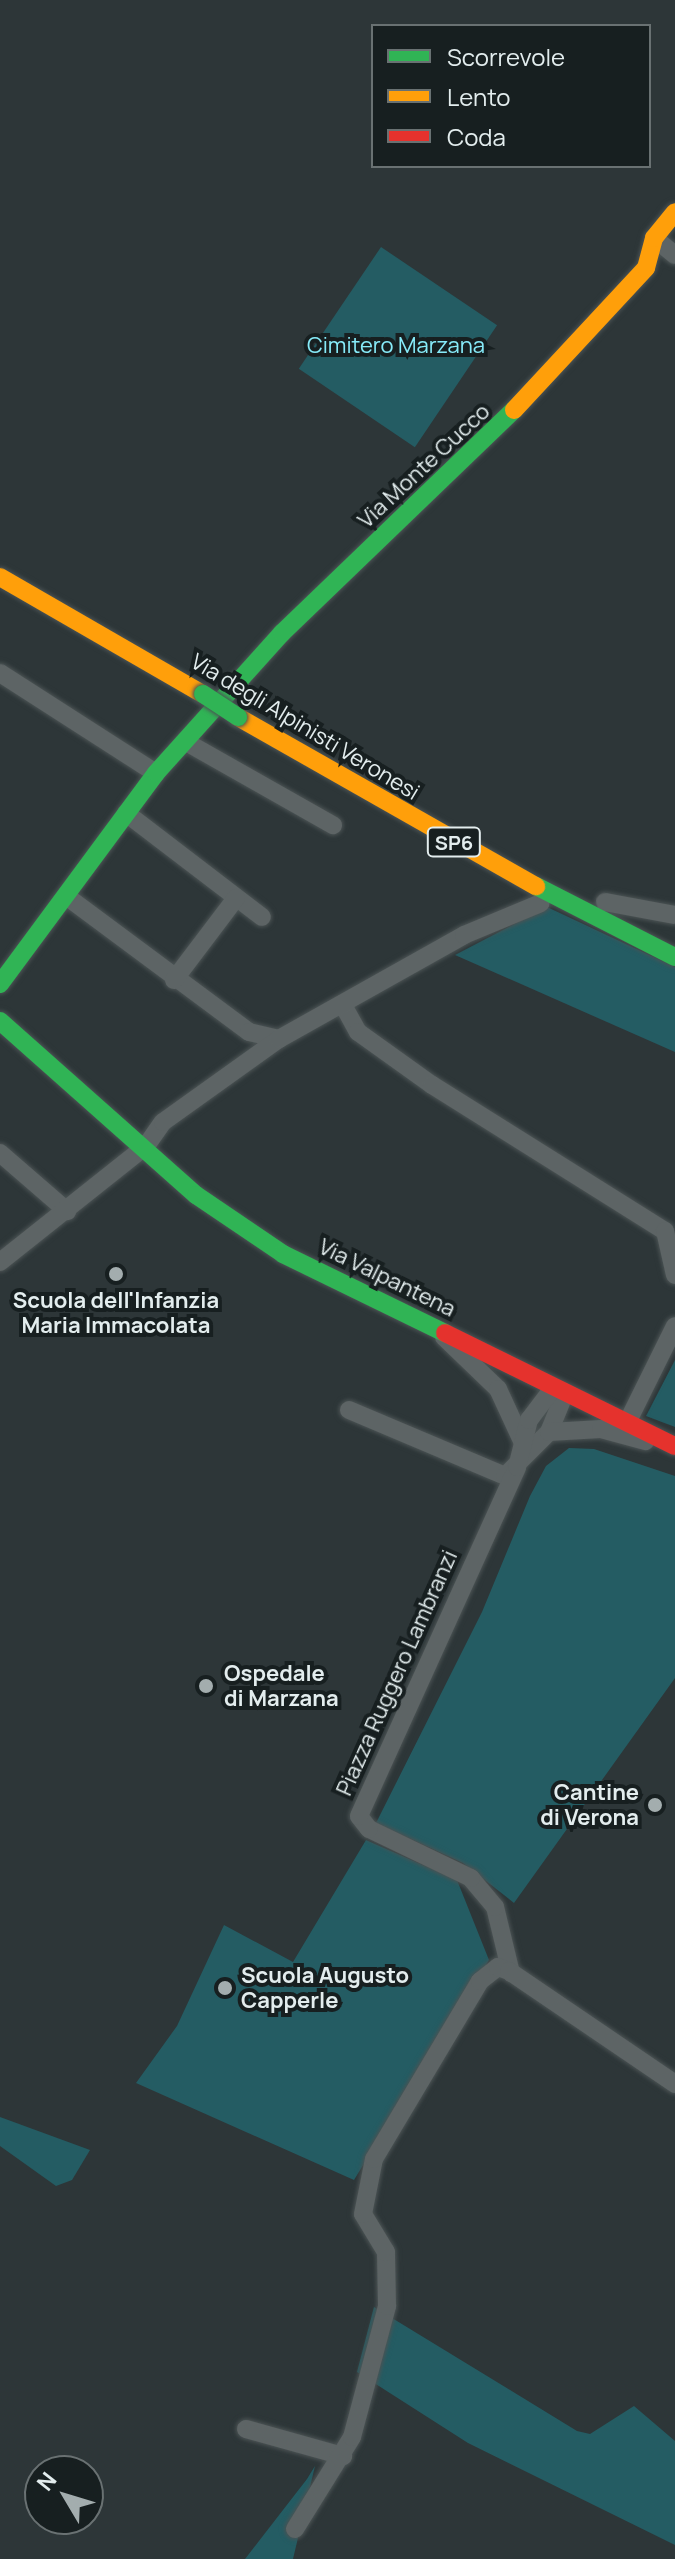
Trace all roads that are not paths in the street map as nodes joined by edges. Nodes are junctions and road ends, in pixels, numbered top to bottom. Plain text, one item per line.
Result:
1 (675, 212) edge
2 (654, 238) junction
3 (675, 255) edge
4 (0, 577) edge
5 (0, 673) edge
6 (186, 742) junction
7 (156, 773) junction
8 (126, 813) junction
9 (333, 825) dead end
10 (66, 896) junction
11 (236, 898) junction
12 (605, 902) dead end
13 (541, 903) dead end
14 (675, 915) edge
15 (262, 917) dead end
16 (675, 957) edge
17 (174, 980) junction
18 (0, 984) edge
19 (343, 1005) junction
20 (0, 1021) edge
21 (279, 1039) junction
22 (146, 1146) junction
23 (0, 1153) edge
24 (67, 1211) junction
25 (673, 1246) edge
26 (0, 1262) edge
27 (675, 1275) edge
28 (675, 1326) edge
29 (438, 1330) junction
30 (560, 1390) junction
31 (349, 1410) dead end
32 (627, 1423) junction
33 (549, 1432) junction
34 (522, 1441) junction
35 (675, 1448) edge
36 (517, 1467) junction
37 (511, 1973) junction
38 (675, 2084) edge
39 (246, 2429) dead end
40 (343, 2456) junction
41 (295, 2529) dead end

1 - 2 main road, Via Monte Cucco
2 - 3 street
2 - 6 main road, Via Monte Cucco
4 - 16 main road, Via degli Alpinisti Veronesi / SP6, bridge
5 - 7 street
6 - 7 main road, Via Monte Cucco
6 - 9 street
7 - 8 main road, Via Monte Cucco
8 - 10 main road, Via Monte Cucco
8 - 11 street
10 - 17 street
10 - 18 main road, Via Monte Cucco
11 - 15 street
11 - 17 street
12 - 14 street
13 - 19 street
17 - 21 street
19 - 21 street
19 - 25 street
20 - 22 main road, Via Valpantena
21 - 22 street
22 - 24 street
22 - 29 main road, Via Valpantena
23 - 24 street
24 - 26 street
25 - 27 street
28 - 32 street
29 - 30 main road, Via Valpantena
29 - 34 street
30 - 32 main road, Via Valpantena
30 - 33 street, Piazza Ruggero Lambranzi
30 - 34 street, Piazza Ruggero Lambranzi
31 - 36 street
32 - 35 main road, Via Valpantena
33 - 35 street
33 - 36 street, Piazza Ruggero Lambranzi
34 - 36 street, Piazza Ruggero Lambranzi
36 - 37 street, Piazza Ruggero Lambranzi
37 - 38 street
37 - 40 street
39 - 40 street
40 - 41 street

